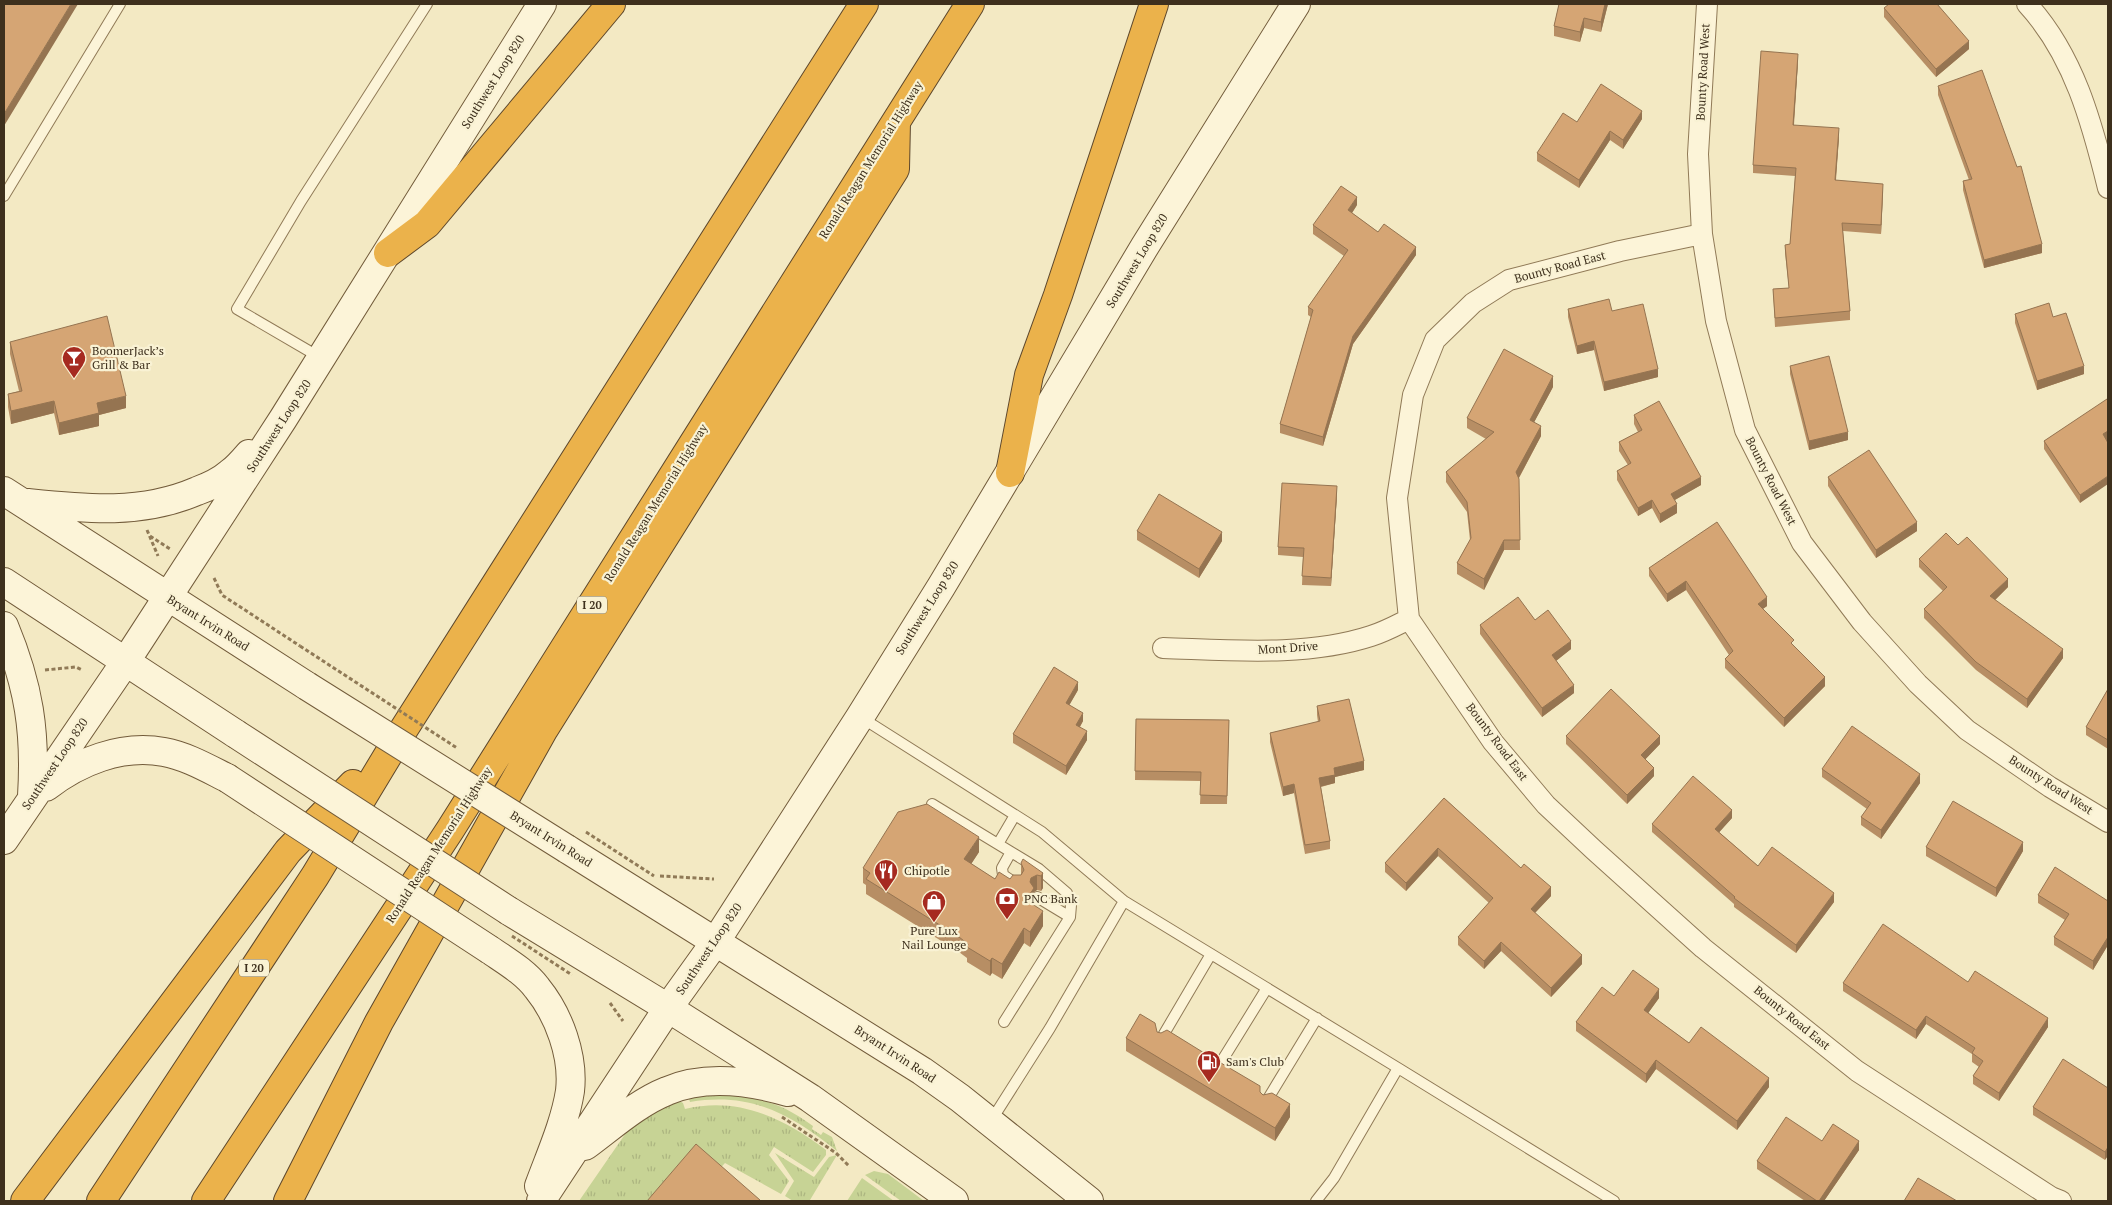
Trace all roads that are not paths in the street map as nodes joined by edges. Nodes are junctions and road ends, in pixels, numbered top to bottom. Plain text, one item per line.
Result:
1 (120, 4) edge
2 (428, 4) edge
3 (542, 4) edge
4 (611, 4) edge
5 (864, 4) edge
6 (970, 4) edge
7 (1154, 4) edge
8 (1296, 4) edge
9 (1707, 4) edge
10 (2027, 4) edge
11 (896, 122) junction
12 (2108, 188) edge
13 (4, 196) edge
14 (1702, 234) junction
15 (388, 253) junction
16 (322, 359) junction
17 (283, 419) junction
18 (1010, 473) junction
19 (13, 496) edge
20 (4, 582) edge
21 (168, 597) junction
22 (1409, 619) junction
23 (4, 626) edge
24 (1163, 648) dead end
25 (126, 660) junction
26 (860, 717) junction
27 (402, 732) junction
28 (32, 796) junction
29 (932, 804) dead end
30 (1016, 815) junction
31 (2108, 822) edge
32 (4, 840) edge
33 (998, 844) junction
34 (1011, 852) junction
35 (1017, 884) edge
36 (1037, 897) dead end
37 (1124, 901) junction
38 (1070, 917) junction
39 (716, 941) junction
40 (1211, 954) junction
41 (1267, 988) junction
42 (668, 1008) junction
43 (1317, 1018) junction
44 (1004, 1022) dead end
45 (1161, 1039) edge
46 (1398, 1068) junction
47 (1215, 1072) edge
48 (810, 1098) junction
49 (1266, 1102) edge
50 (990, 1123) junction
51 (572, 1156) junction
52 (25, 1201) edge
53 (102, 1201) edge
54 (206, 1201) edge
55 (288, 1201) edge
56 (533, 1201) edge
57 (541, 1201) edge
58 (954, 1201) edge
59 (1088, 1201) edge
60 (1316, 1201) edge
61 (1614, 1201) edge
62 (2061, 1201) edge

1 - 13 lane
2 - 16 lane
3 - 15 main road, Southwest Loop 820
4 - 15 highway
5 - 27 highway, I 20
6 - 11 highway, Ronald Reagan Memorial Highway / I 20
7 - 18 highway
8 - 18 main road, Southwest Loop 820
9 - 14 street, Bounty Road West
10 - 12 street
11 - 54 highway, Ronald Reagan Memorial Highway / I 20
11 - 55 highway
14 - 22 street, Bounty Road East
14 - 31 street, Bounty Road West
15 - 16 main road, Southwest Loop 820
16 - 17 main road, Southwest Loop 820
17 - 19 main road
17 - 21 main road, Southwest Loop 820
18 - 26 main road, Southwest Loop 820
19 - 21 main road, Bryant Irvin Road
20 - 25 main road
21 - 25 main road, Southwest Loop 820
21 - 39 main road, Bryant Irvin Road, bridge
22 - 24 street, Mont Drive
22 - 62 street, Bounty Road East
23 - 28 main road
25 - 28 main road, Southwest Loop 820
25 - 42 main road, bridge
26 - 30 lane
26 - 39 main road, Southwest Loop 820
27 - 52 highway
27 - 53 highway, I 20
28 - 32 main road, Southwest Loop 820
28 - 56 main road, bridge
29 - 33 lane
30 - 33 lane
30 - 37 lane
33 - 34 lane
34 - 35 lane
34 - 38 lane
36 - 38 lane
37 - 40 lane
37 - 50 lane
38 - 44 lane
39 - 42 main road, Southwest Loop 820
39 - 50 main road, Bryant Irvin Road
40 - 41 lane
40 - 45 lane
41 - 43 lane
41 - 47 lane
42 - 48 main road
42 - 51 main road, Southwest Loop 820
43 - 46 lane
43 - 49 lane
46 - 60 lane
46 - 61 lane
48 - 51 main road
48 - 58 main road
50 - 59 main road, Bryant Irvin Road
51 - 57 main road, Southwest Loop 820

